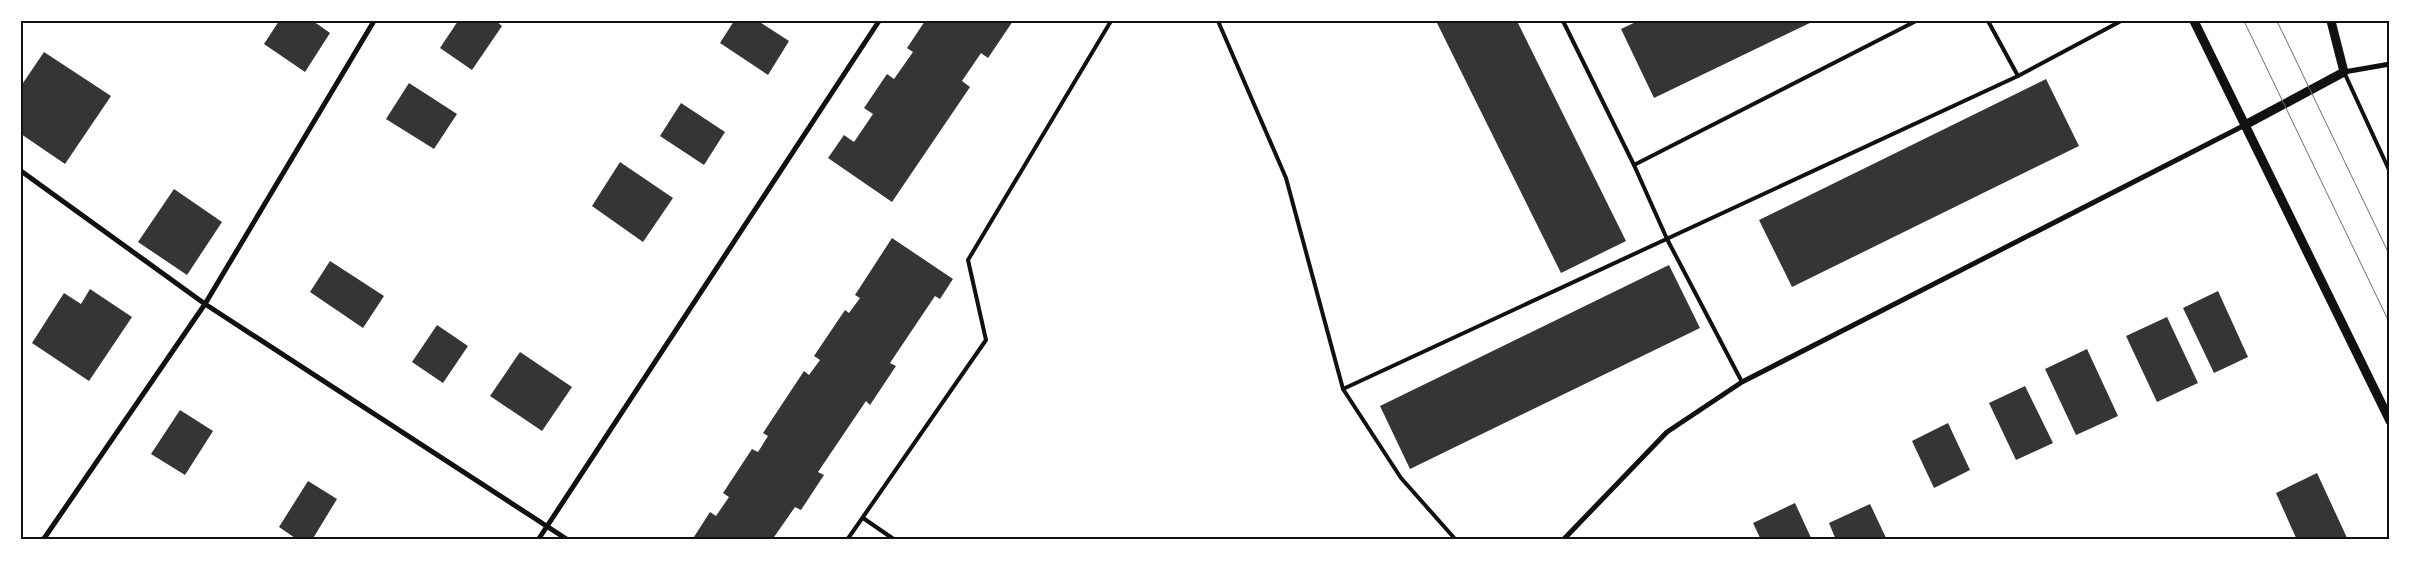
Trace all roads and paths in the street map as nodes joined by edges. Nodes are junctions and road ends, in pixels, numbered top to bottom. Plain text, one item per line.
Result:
1 (374, 21) edge
2 (879, 21) edge
3 (1111, 21) edge
4 (1218, 21) edge
5 (1563, 21) edge
6 (1916, 21) edge
7 (1988, 21) edge
8 (2121, 21) edge
9 (2194, 21) edge
10 (2331, 21) edge
11 (2390, 64) edge
12 (2344, 72) junction
13 (2018, 76) junction
14 (2245, 125) junction
15 (1634, 165) junction
16 (21, 171) edge
17 (2390, 172) edge
18 (1667, 239) junction
19 (205, 304) junction
20 (1742, 382) junction
21 (1343, 389) junction
22 (2390, 421) edge
23 (863, 518) junction
24 (547, 527) junction
25 (43, 540) edge
26 (538, 540) edge
27 (568, 540) edge
28 (846, 540) edge
29 (895, 540) edge
30 (1456, 540) edge
31 (1563, 540) edge

1 - 19 street
2 - 24 street
3 - 23 lane
4 - 21 lane
5 - 15 lane
6 - 15 lane
7 - 13 lane
8 - 13 lane
9 - 14 street
10 - 12 street
11 - 12 street
12 - 14 street
12 - 17 lane
13 - 18 lane
14 - 20 street
14 - 22 street
15 - 18 lane
16 - 19 street
18 - 20 lane
18 - 21 lane
19 - 24 street
19 - 25 street
20 - 31 street
21 - 30 lane
23 - 28 lane
23 - 29 lane
24 - 26 street
24 - 27 street

